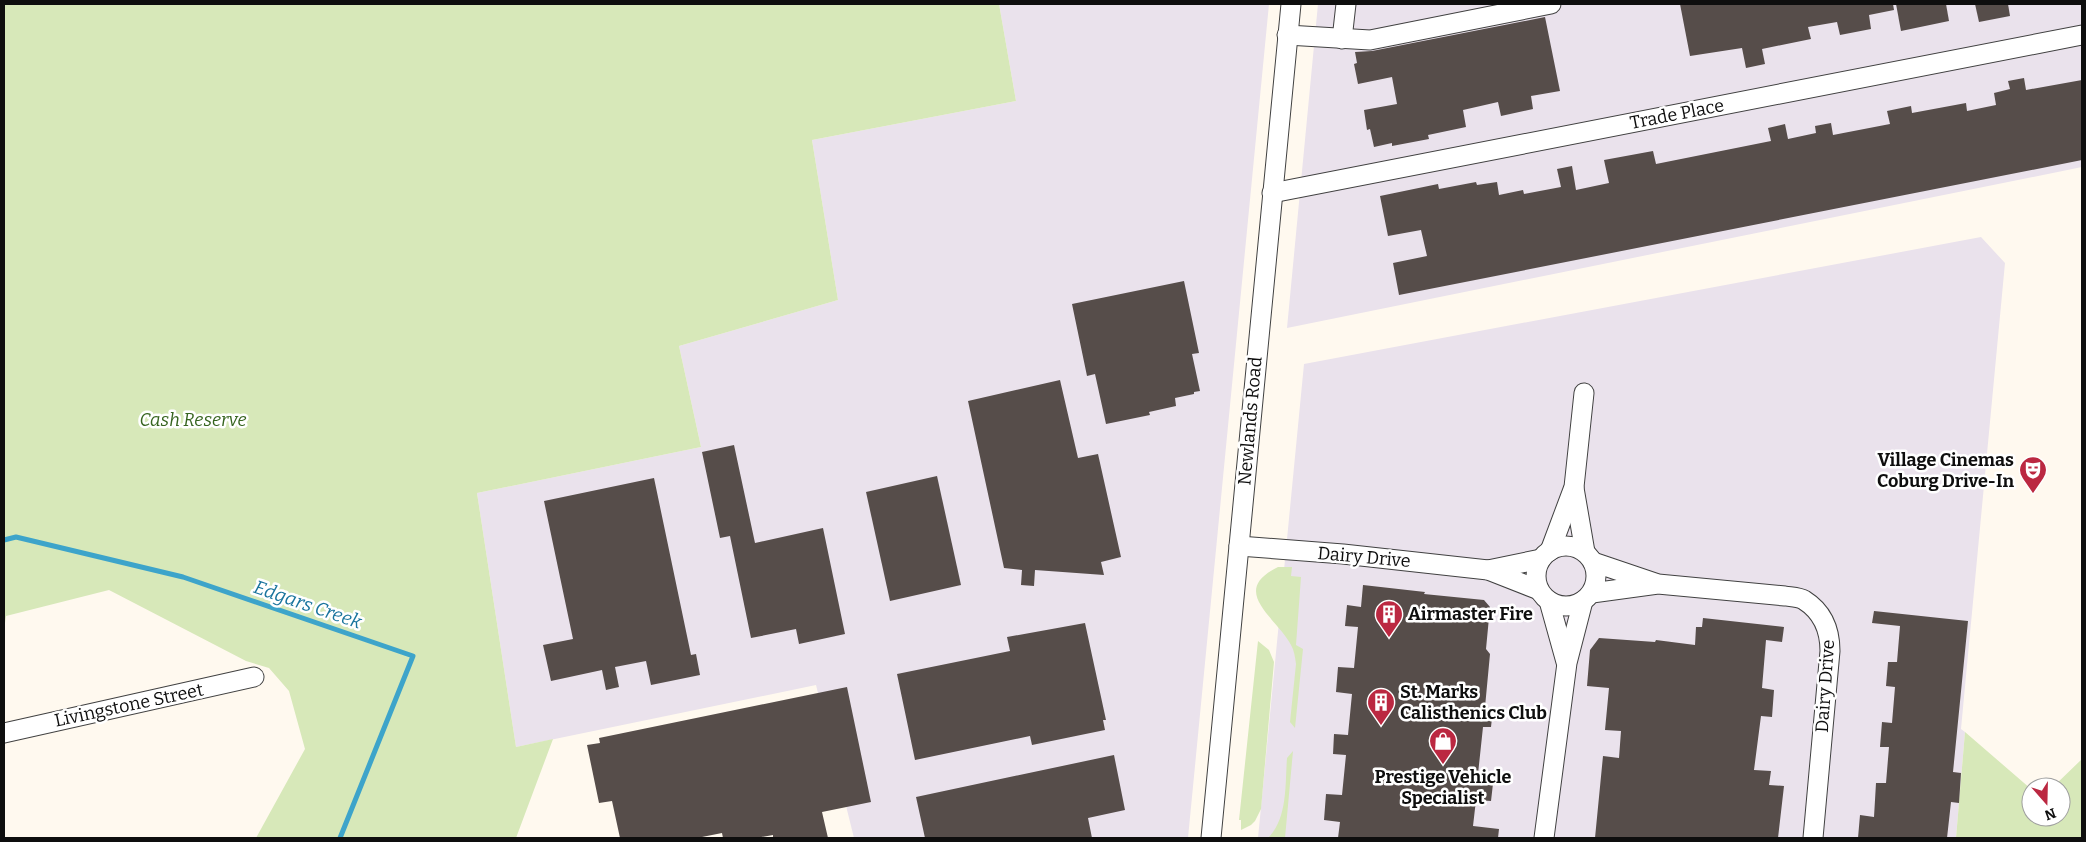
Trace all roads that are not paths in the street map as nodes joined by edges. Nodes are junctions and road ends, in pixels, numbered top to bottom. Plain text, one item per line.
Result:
1 (1290, 4) edge
2 (1346, 4) edge
3 (1551, 4) edge
4 (1288, 35) junction
5 (2082, 35) edge
6 (1342, 39) junction
7 (1272, 193) junction
8 (1584, 393) dead end
9 (1574, 487) junction
10 (1239, 546) junction
11 (1545, 555) junction
12 (1589, 557) junction
13 (1488, 570) junction
14 (1658, 584) junction
15 (1544, 596) junction
16 (1588, 597) junction
17 (1567, 663) junction
18 (254, 678) dead end
19 (4, 733) edge
20 (1211, 838) edge
21 (1544, 838) edge
22 (1813, 838) edge

1 - 4 street, Newlands Road
2 - 6 street
3 - 6 street
4 - 6 street
4 - 7 street, Newlands Road
5 - 7 street, Trade Place
7 - 10 street, Newlands Road
8 - 9 street
9 - 11 street
9 - 12 street
10 - 13 street, Dairy Drive
10 - 20 street, Newlands Road
11 - 12 street
11 - 13 street, Dairy Drive
11 - 15 street
12 - 14 street, Dairy Drive
12 - 16 street
13 - 15 street, Dairy Drive
14 - 16 street, Dairy Drive
14 - 22 street, Dairy Drive
15 - 16 street
15 - 17 street
16 - 17 street
17 - 21 street
18 - 19 street, Livingstone Street

